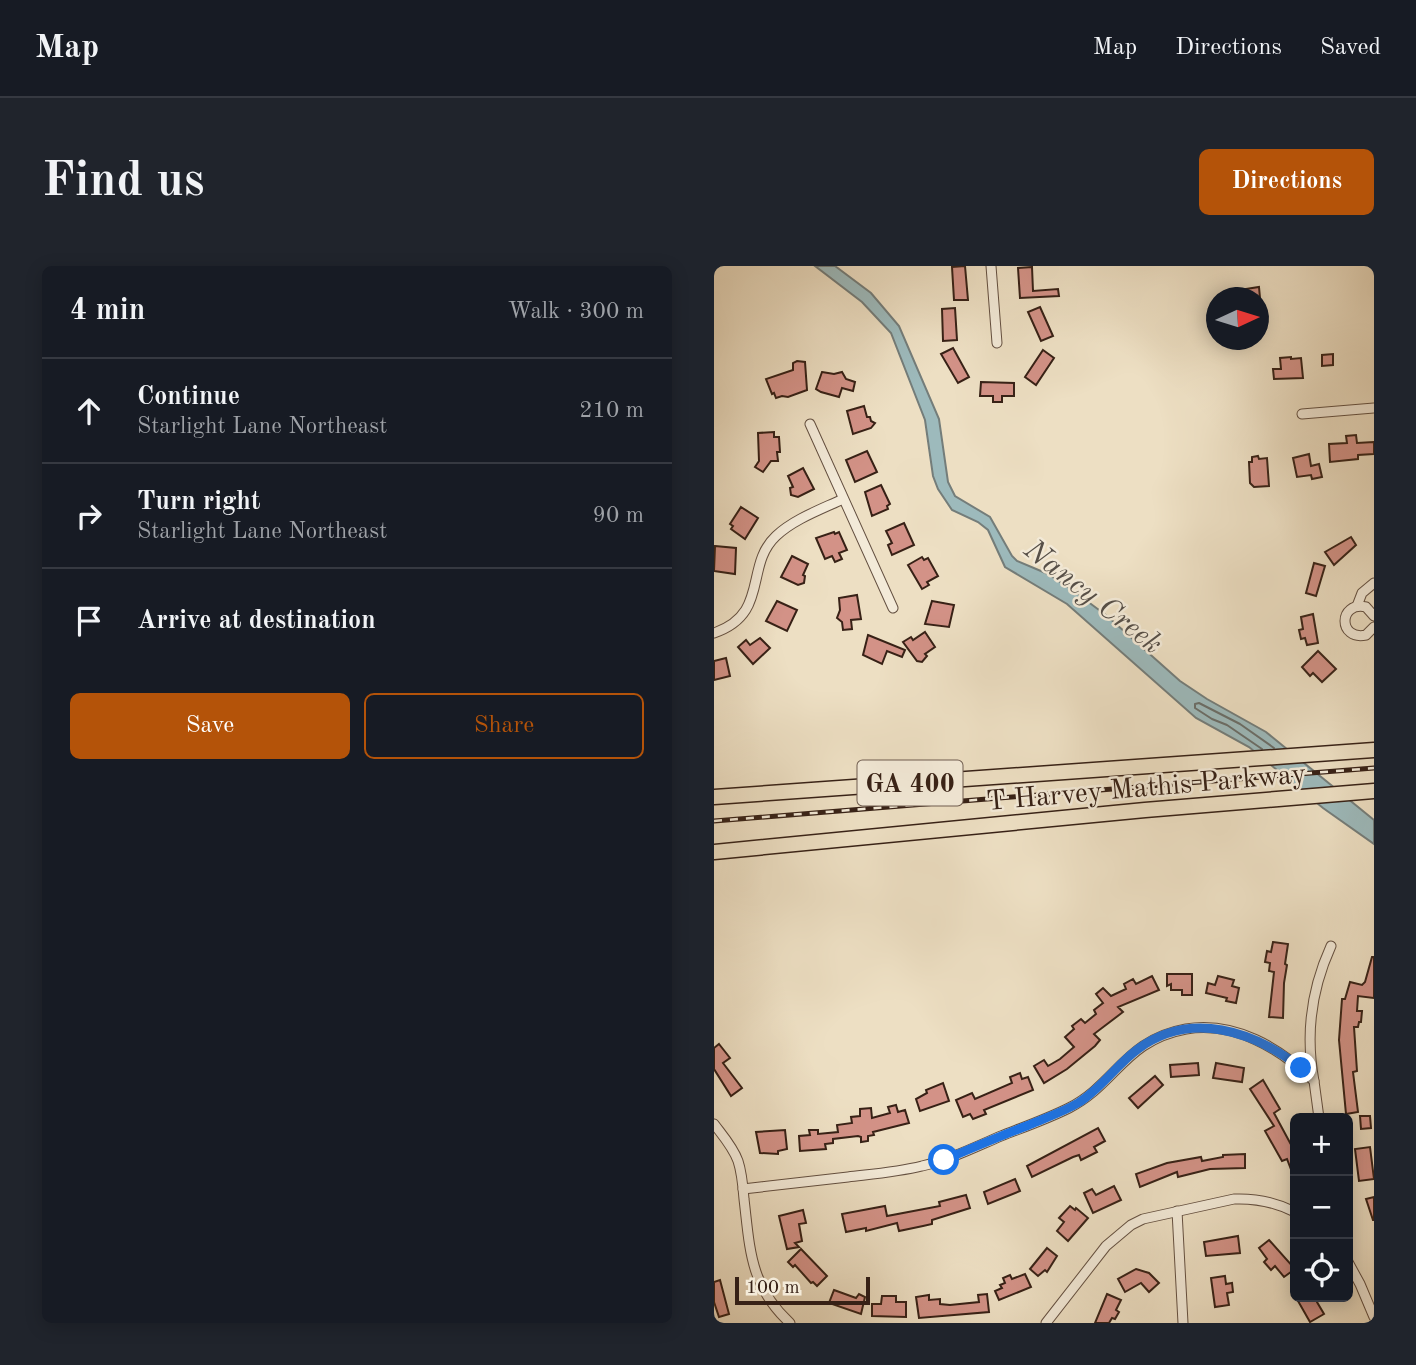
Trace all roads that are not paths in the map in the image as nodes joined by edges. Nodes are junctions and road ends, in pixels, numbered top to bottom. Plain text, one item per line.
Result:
1 (991, 266) edge
2 (997, 343) dead end
3 (1374, 408) edge
4 (1303, 414) dead end
5 (810, 424) dead end
6 (843, 499) junction
7 (1374, 583) edge
8 (1357, 606) junction
9 (894, 608) dead end
10 (1374, 616) edge
11 (1374, 627) edge
12 (714, 633) edge
13 (1374, 750) edge
14 (1374, 791) edge
15 (714, 797) edge
16 (714, 852) edge
17 (1331, 946) dead end
18 (1314, 1081) junction
19 (1318, 1113) edge
20 (714, 1124) edge
21 (743, 1189) junction
22 (1290, 1209) edge
23 (1177, 1211) junction
24 (1353, 1271) edge
25 (1374, 1317) edge
26 (790, 1323) edge
27 (1046, 1323) edge
28 (1183, 1323) edge

1 - 2 street
3 - 4 street
5 - 6 street
6 - 9 street
6 - 12 street
7 - 8 street
8 - 10 street
8 - 11 street
13 - 15 highway, T Harvey Mathis Parkway / GA 400
14 - 16 highway, T Harvey Mathis Parkway / GA 400
17 - 18 street
18 - 19 street
18 - 21 street
20 - 21 street
21 - 26 street
22 - 23 street
23 - 27 street
23 - 28 street
24 - 25 street

